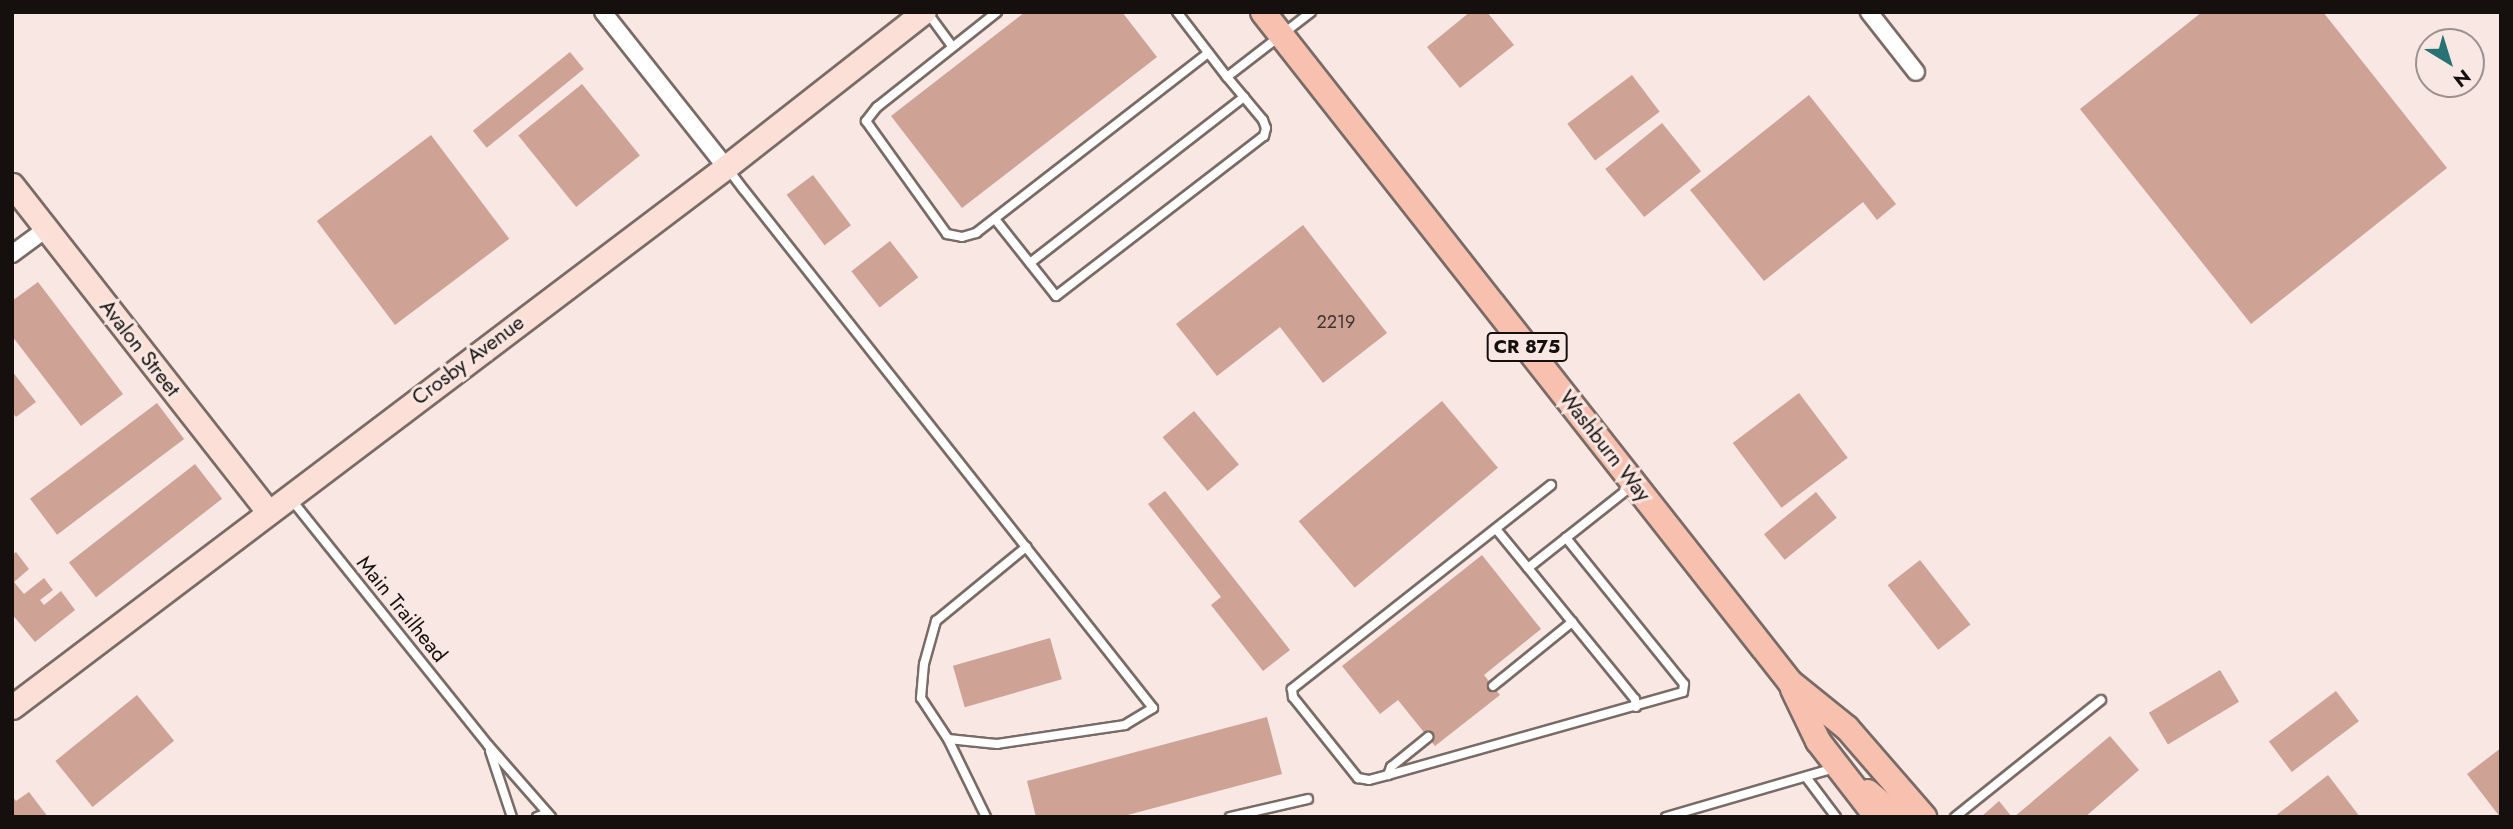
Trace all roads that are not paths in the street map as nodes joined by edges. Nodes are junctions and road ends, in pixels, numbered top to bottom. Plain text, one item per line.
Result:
1 (603, 12) edge
2 (925, 12) edge
3 (997, 12) edge
4 (1177, 12) edge
5 (1263, 12) edge
6 (1311, 12) edge
7 (1869, 12) edge
8 (1281, 35) junction
9 (952, 46) junction
10 (1208, 53) junction
11 (1916, 72) dead end
12 (1227, 77) junction
13 (1244, 97) junction
14 (726, 167) junction
15 (12, 185) edge
16 (995, 219) junction
17 (46, 229) junction
18 (12, 254) edge
19 (1030, 263) junction
20 (1635, 484) junction
21 (1552, 485) dead end
22 (288, 495) junction
23 (268, 511) junction
24 (1496, 528) junction
25 (1566, 538) junction
26 (1026, 547) junction
27 (1528, 568) junction
28 (1572, 622) junction
29 (1790, 682) junction
30 (1493, 686) dead end
31 (2101, 700) dead end
32 (12, 707) edge
33 (1636, 707) junction
34 (1428, 737) dead end
35 (947, 739) junction
36 (488, 745) junction
37 (1838, 767) junction
38 (1388, 775) junction
39 (1806, 777) junction
40 (1308, 799) dead end
41 (549, 815) edge
42 (512, 817) edge
43 (537, 817) edge
44 (986, 817) edge
45 (1230, 817) edge
46 (1666, 817) edge
47 (1836, 817) edge
48 (1877, 817) edge
49 (1897, 817) edge
50 (1924, 817) edge
51 (1955, 817) edge

1 - 14 street
2 - 9 lane
2 - 14 street, Crosby Avenue
3 - 9 lane
4 - 10 lane
5 - 8 main road, Washburn Way / CR 875
6 - 8 lane
7 - 11 street
8 - 12 lane
8 - 20 main road, Washburn Way / CR 875
9 - 16 lane
10 - 12 lane
10 - 16 lane
12 - 13 lane
13 - 19 lane
13 - 19 lane
14 - 22 street, Crosby Avenue
14 - 26 lane
15 - 17 street, Avalon Street
16 - 19 lane
17 - 18 street
17 - 23 street, Avalon Street
20 - 25 lane
20 - 29 main road, Washburn Way / CR 875
21 - 24 lane
22 - 23 street, Crosby Avenue
22 - 36 lane, Main Trailhead
23 - 32 street, Crosby Avenue
24 - 27 lane
24 - 38 lane
25 - 27 lane
25 - 33 lane
26 - 35 lane
26 - 35 lane
27 - 28 lane
28 - 30 lane
28 - 33 lane
29 - 37 main road, Washburn Way / CR 875
29 - 50 main road, Washburn Way / CR 875
31 - 51 lane
33 - 38 lane
34 - 38 lane
35 - 44 lane
36 - 41 lane, Main Trailhead
36 - 42 lane, Main Trailhead
37 - 39 lane
37 - 48 main road, Washburn Way / CR 875
37 - 49 main road
39 - 46 lane
39 - 47 lane
40 - 45 lane
41 - 43 lane

